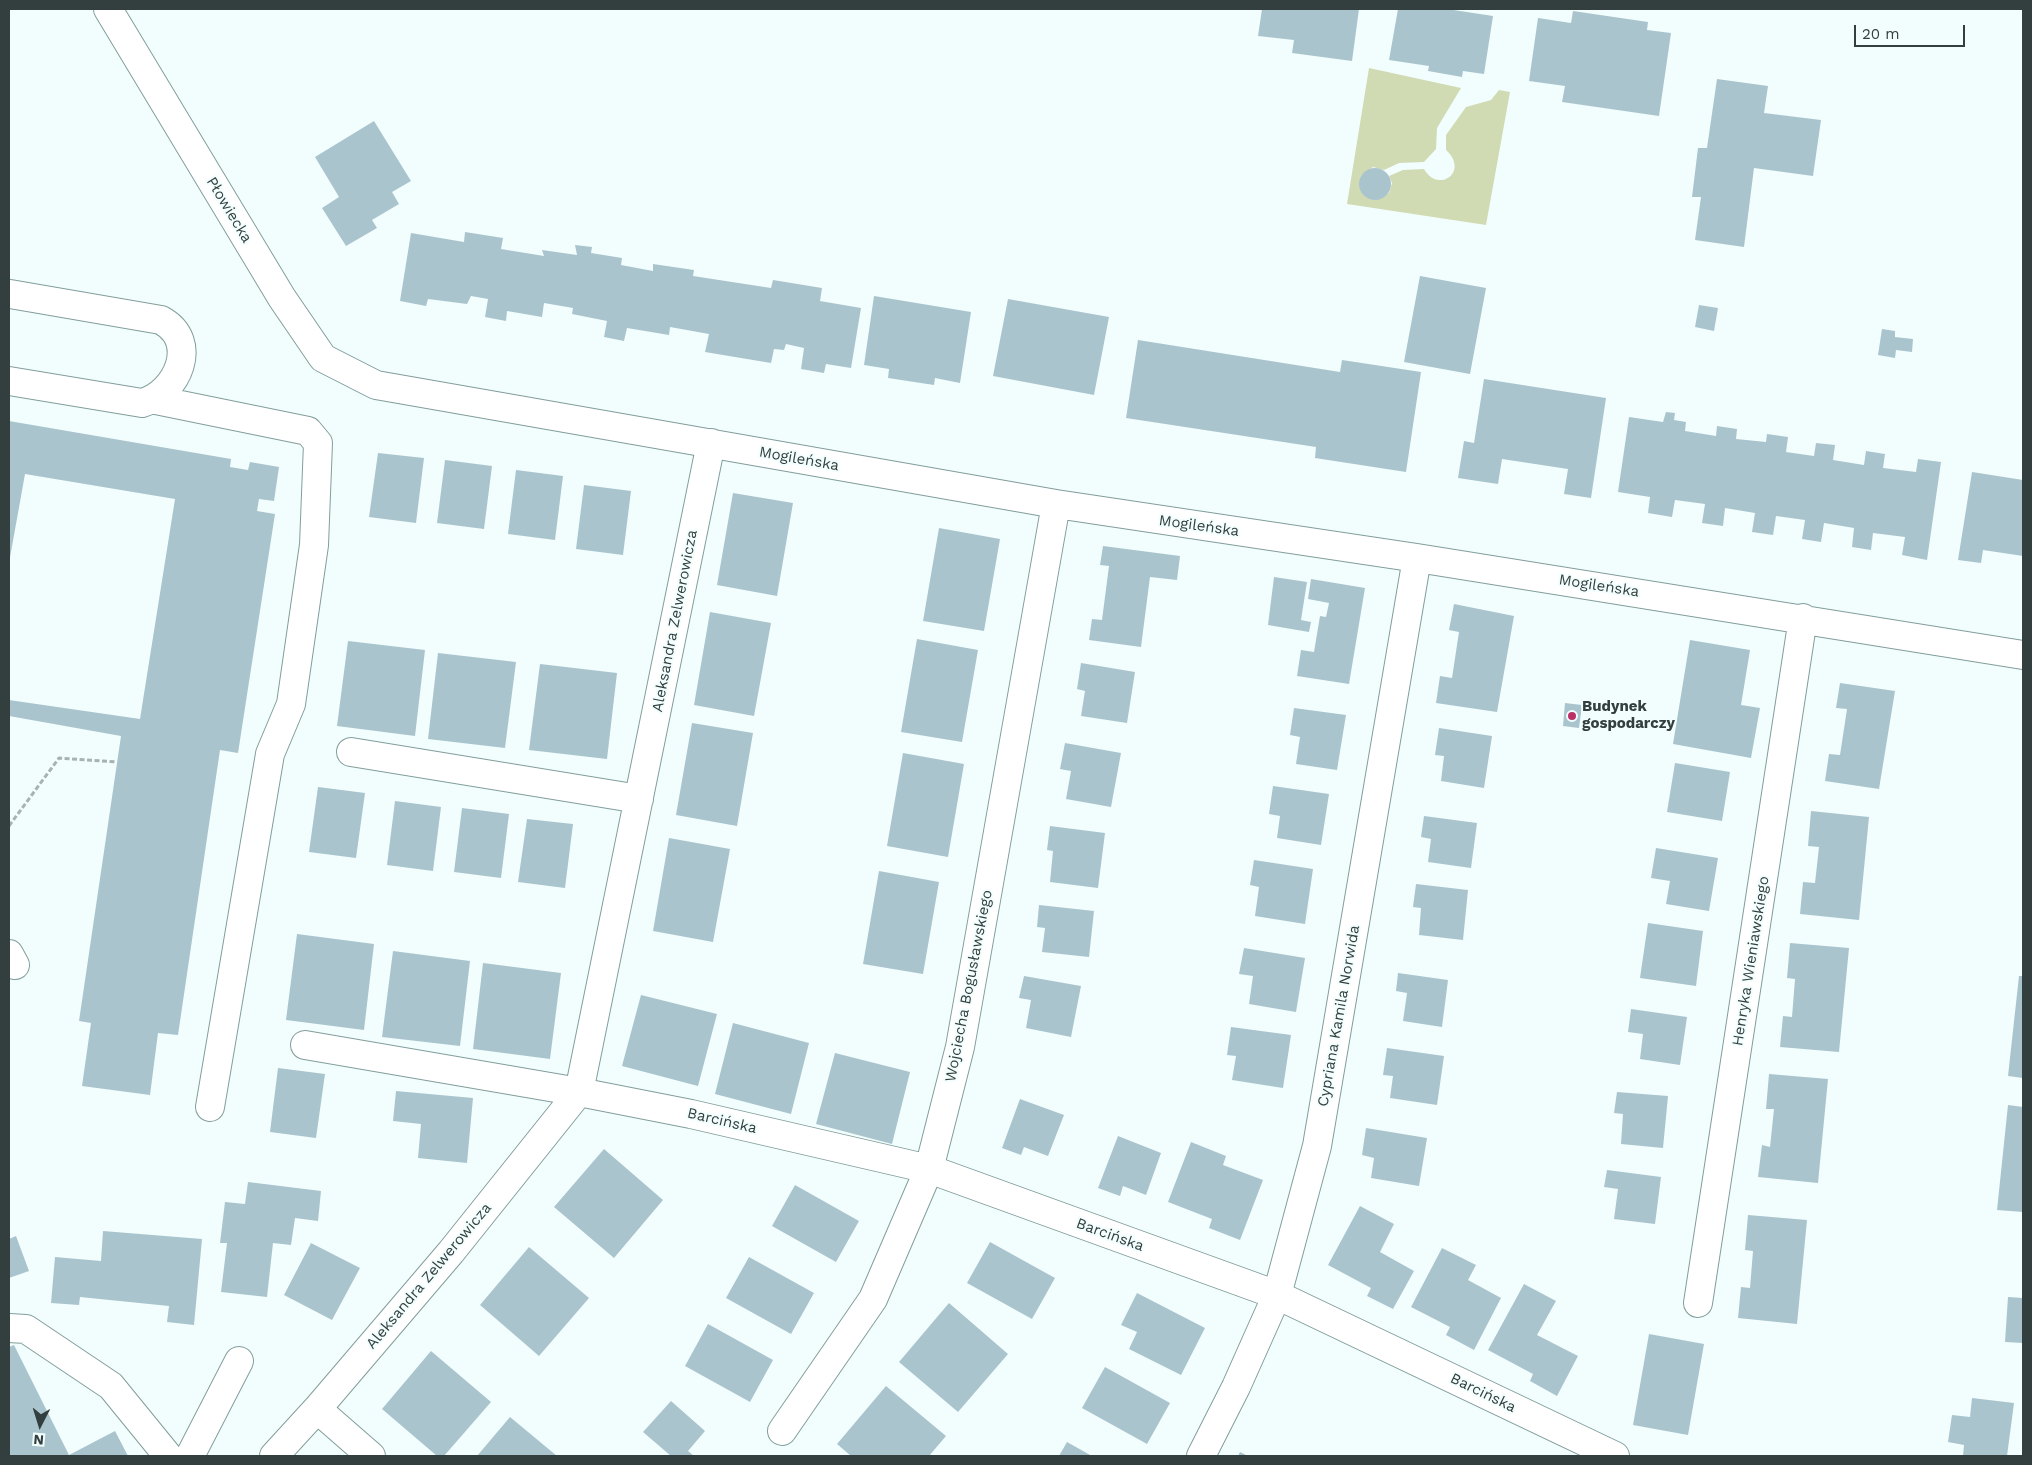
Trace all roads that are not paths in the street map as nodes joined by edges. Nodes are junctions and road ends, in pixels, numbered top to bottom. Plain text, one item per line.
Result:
1 (108, 9) edge
2 (10, 294) edge
3 (9, 381) edge
4 (376, 385) joint
5 (156, 400) junction
6 (711, 443) junction
7 (1056, 504) junction
8 (1417, 558) junction
9 (1803, 618) junction
10 (2023, 655) edge
11 (351, 752) dead end
12 (640, 799) junction
13 (305, 1045) dead end
14 (579, 1092) junction
15 (210, 1106) dead end
16 (929, 1170) junction
17 (1277, 1295) junction
18 (1698, 1303) dead end
19 (9, 1328) edge
20 (239, 1361) dead end
21 (317, 1409) junction
22 (782, 1431) dead end
23 (168, 1456) edge
24 (190, 1456) edge
25 (274, 1456) edge
26 (371, 1456) edge
27 (1201, 1456) edge
28 (1615, 1456) edge

1 - 4 street, Płowiecka
2 - 5 street
3 - 5 street
4 - 6 street, Mogileńska
5 - 15 street
6 - 7 street, Mogileńska
6 - 12 street, Aleksandra Zelwerowicza
7 - 8 street, Mogileńska
7 - 16 street, Wojciecha Bogusławskiego
8 - 9 street, Mogileńska
8 - 17 street, Cypriana Kamila Norwida
9 - 10 street, Mogileńska
9 - 18 street, Henryka Wieniawskiego
11 - 12 street
12 - 14 street, Aleksandra Zelwerowicza
13 - 14 street
14 - 16 street, Barcińska
14 - 21 street, Aleksandra Zelwerowicza
16 - 17 street, Barcińska
16 - 22 street, Wojciecha Bogusławskiego
17 - 27 street, Cypriana Kamila Norwida
17 - 28 street, Barcińska
19 - 23 street
20 - 24 street
21 - 25 street, Aleksandra Zelwerowicza
21 - 26 street

